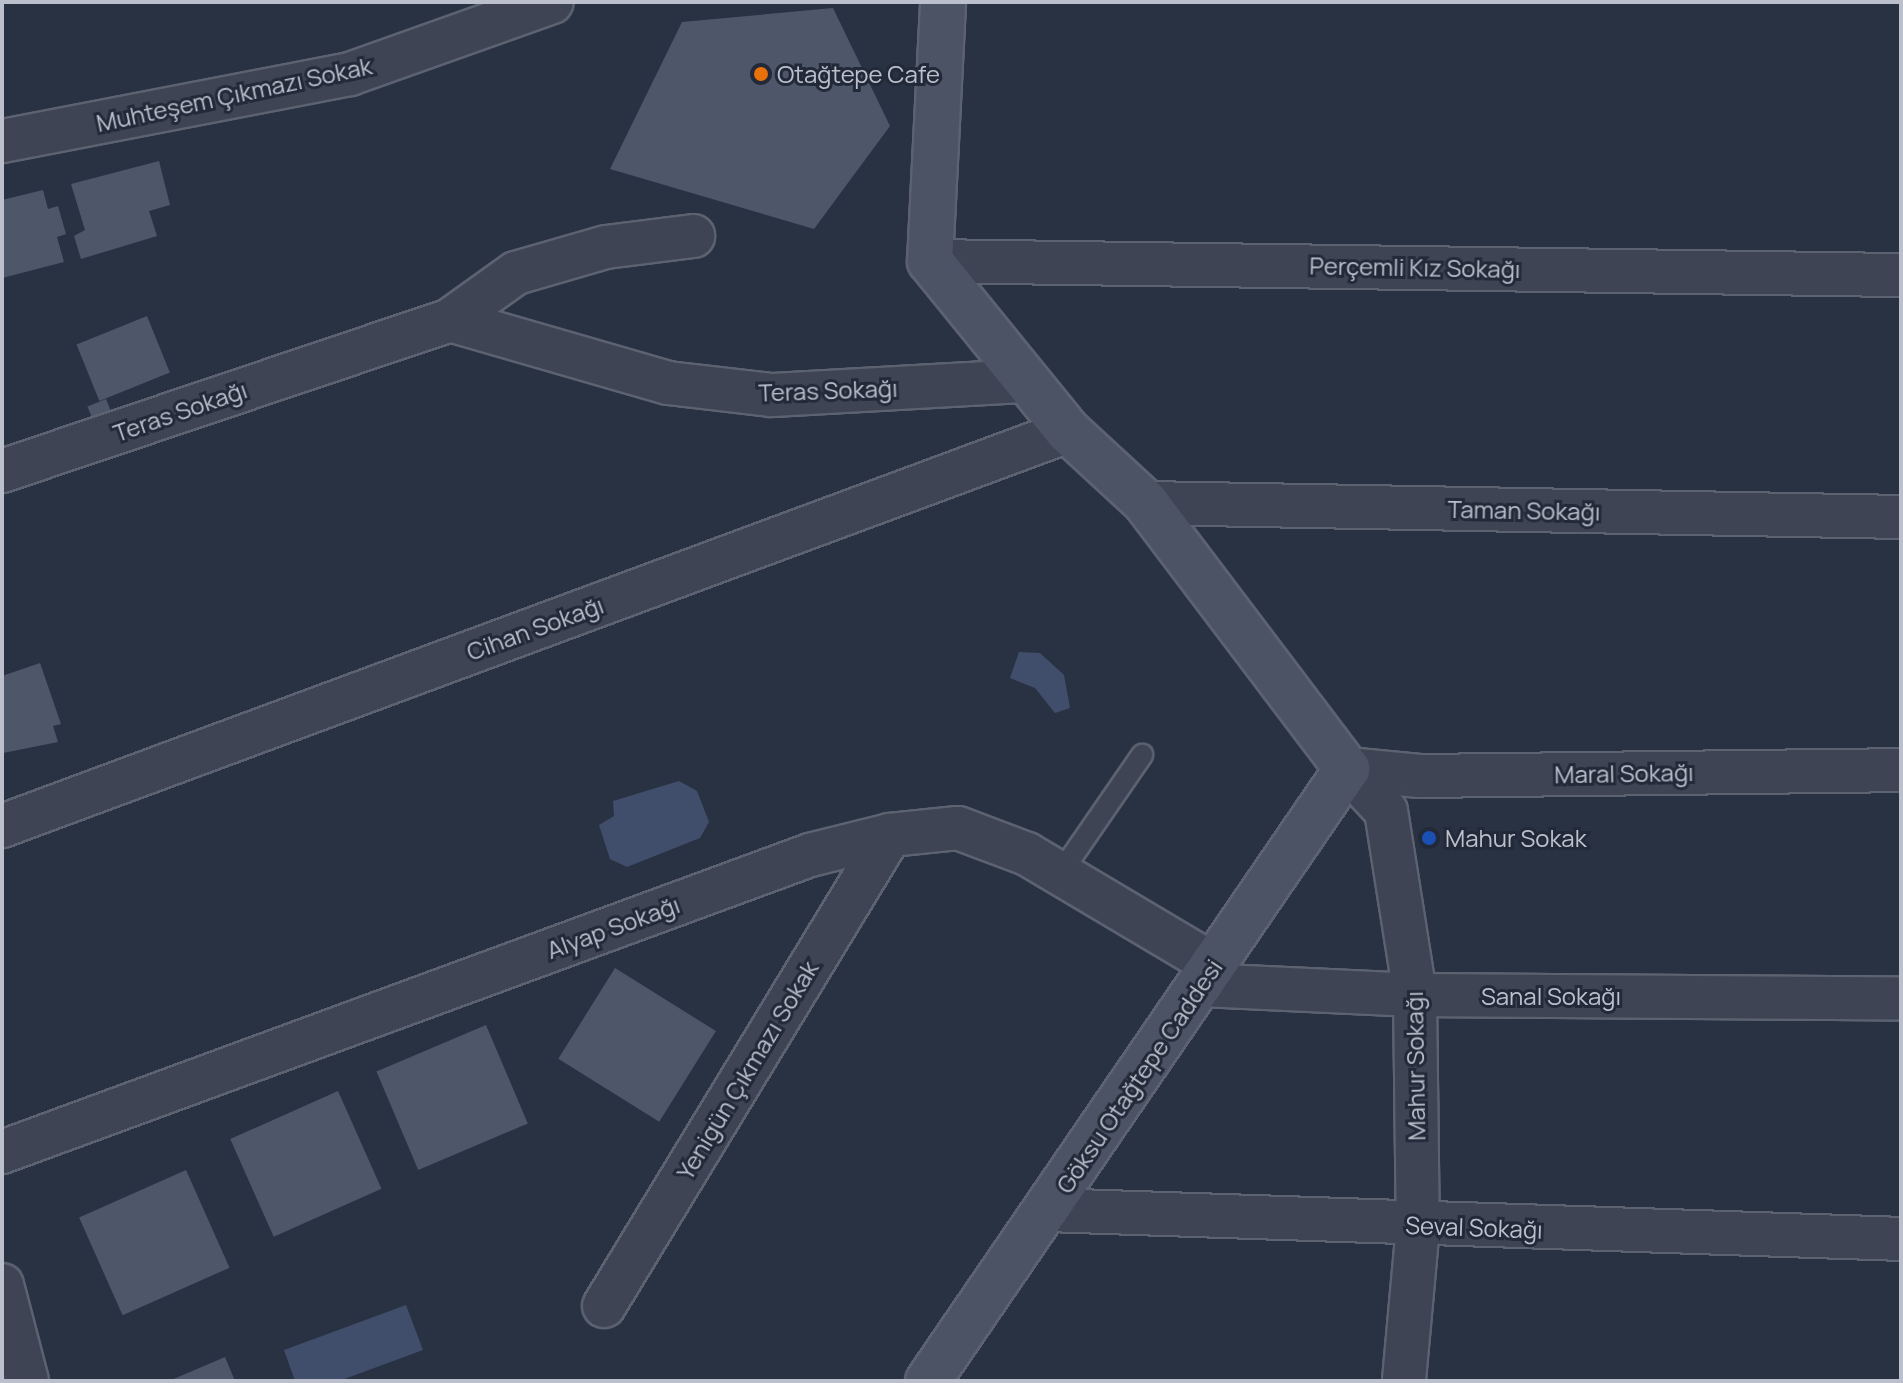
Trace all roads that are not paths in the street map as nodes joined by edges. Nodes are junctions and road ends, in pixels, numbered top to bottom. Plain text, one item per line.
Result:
1 (552, 2) edge
2 (943, 2) edge
3 (2, 141) edge
4 (693, 236) dead end
5 (930, 261) junction
6 (1901, 275) edge
7 (450, 320) junction
8 (1024, 381) junction
9 (1068, 431) junction
10 (2, 471) edge
11 (1146, 503) junction
12 (1901, 517) edge
13 (1142, 755) dead end
14 (1347, 769) junction
15 (1901, 770) edge
16 (2, 826) edge
17 (890, 835) junction
18 (1060, 874) junction
19 (1208, 975) junction
20 (1415, 995) junction
21 (1901, 998) edge
22 (2, 1152) edge
23 (1047, 1210) junction
24 (1418, 1226) junction
25 (1901, 1239) edge
26 (2, 1285) edge
27 (604, 1306) dead end
28 (27, 1381) edge
29 (928, 1381) edge
30 (1404, 1381) edge

1 - 3 street, Muhteşem Çıkmazı Sokak
2 - 5 street
4 - 7 street, Teras Sokağı
5 - 6 street, Perçemli Kız Sokağı
5 - 8 street
7 - 8 street, Teras Sokağı
7 - 10 street, Teras Sokağı
8 - 9 street
9 - 11 street
9 - 16 street, Cihan Sokağı
11 - 12 street, Taman Sokağı
11 - 14 street
13 - 18 lane
14 - 15 street, Maral Sokağı
14 - 19 street, Göksu Otağtepe Caddesi
14 - 20 street, Mahur Sokağı
17 - 18 street, Alyap Sokağı
17 - 22 street, Alyap Sokağı
17 - 27 street, Yenigün Çıkmazı Sokak
18 - 19 street, Alyap Sokağı
19 - 20 street, Sanal Sokağı
19 - 23 street, Göksu Otağtepe Caddesi
20 - 21 street, Sanal Sokağı
20 - 24 street, Mahur Sokağı
23 - 24 street, Seval Sokağı
23 - 29 street, Göksu Otağtepe Caddesi
24 - 25 street, Seval Sokağı
24 - 30 street, Mahur Sokağı
26 - 28 street

